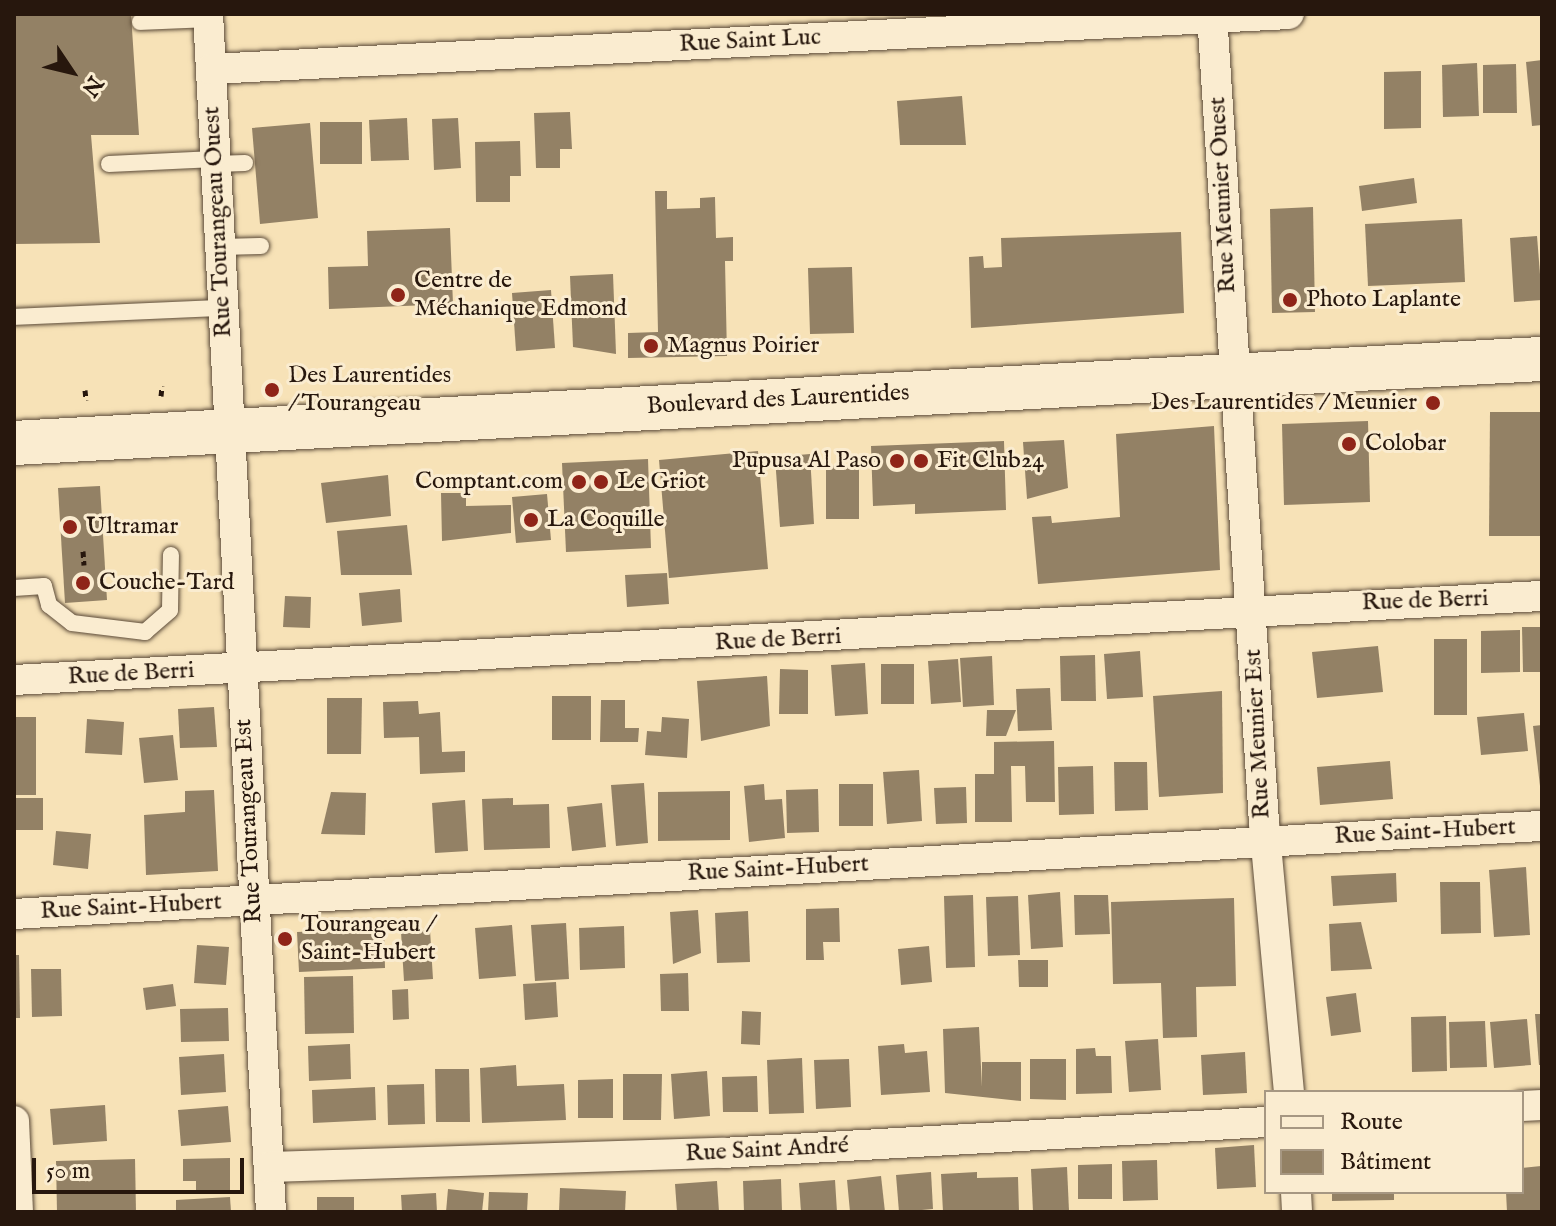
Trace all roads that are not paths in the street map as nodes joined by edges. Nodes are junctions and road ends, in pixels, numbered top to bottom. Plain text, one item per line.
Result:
1 (1289, 14) edge
2 (208, 16) edge
3 (1212, 16) edge
4 (140, 22) dead end
5 (211, 69) junction
6 (225, 162) junction
7 (109, 164) dead end
8 (261, 246) dead end
9 (219, 247) junction
10 (222, 308) junction
11 (14, 317) edge
12 (1542, 359) edge
13 (1236, 376) junction
14 (229, 430) junction
15 (14, 443) edge
16 (171, 555) dead end
17 (14, 588) edge
18 (1542, 596) edge
19 (1251, 610) junction
20 (242, 668) junction
21 (14, 680) edge
22 (1542, 826) edge
23 (1265, 840) junction
24 (252, 900) junction
25 (14, 914) edge
26 (1289, 1090) edge
27 (14, 1121) edge
28 (1264, 1122) edge
29 (269, 1167) junction
30 (18, 1212) edge
31 (271, 1212) edge

1 - 3 street, Rue Saint Luc
2 - 4 lane
2 - 5 street, Rue Tourangeau Ouest
3 - 5 street, Rue Saint Luc
3 - 13 street, Rue Meunier Ouest
5 - 6 street, Rue Tourangeau Ouest
6 - 7 lane
6 - 9 street, Rue Tourangeau Ouest
8 - 9 lane
9 - 10 street, Rue Tourangeau Ouest
10 - 11 lane
10 - 14 street, Rue Tourangeau Ouest
12 - 13 main road, Boulevard des Laurentides
13 - 14 main road, Boulevard des Laurentides
13 - 19 street, Rue Meunier Est
14 - 15 main road, Boulevard des Laurentides
14 - 20 street, Rue Tourangeau Est
16 - 17 lane
18 - 19 street, Rue de Berri
19 - 20 street, Rue de Berri
19 - 23 street, Rue Meunier Est
20 - 21 street, Rue de Berri
20 - 24 street, Rue Tourangeau Est
22 - 23 street, Rue Saint-Hubert
23 - 24 street, Rue Saint-Hubert
23 - 26 street, Rue Meunier Est
24 - 25 street, Rue Saint-Hubert
24 - 29 street, Rue Tourangeau Est
27 - 30 street
28 - 29 street, Rue Saint André
29 - 31 street, Rue Tourangeau Est

